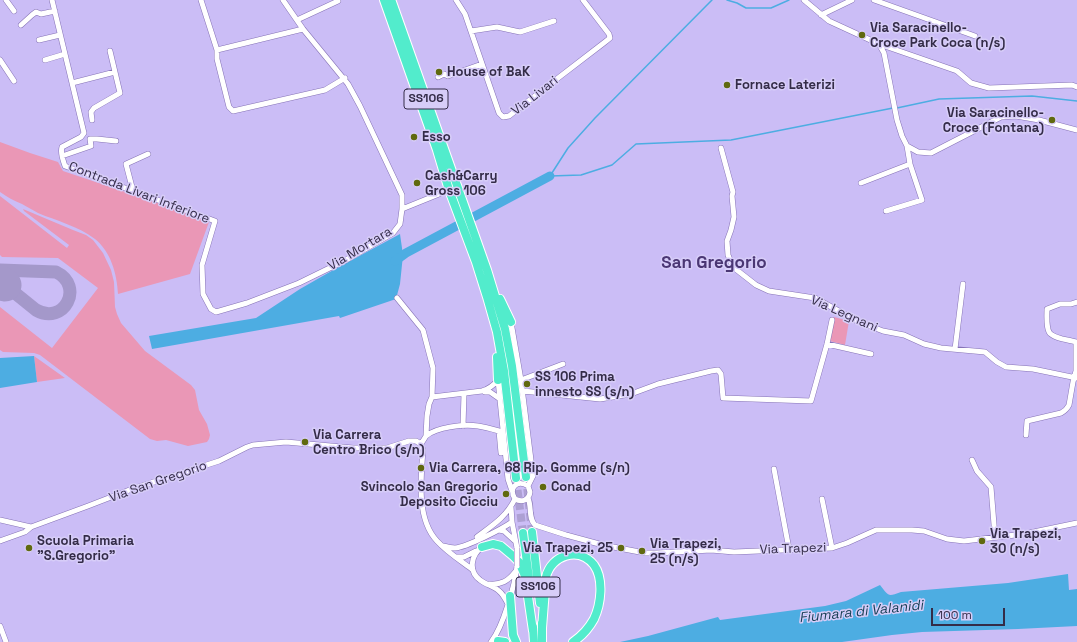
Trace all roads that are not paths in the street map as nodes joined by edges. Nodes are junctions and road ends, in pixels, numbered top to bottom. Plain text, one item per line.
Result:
1 (6, 0) edge
2 (52, 0) edge
3 (201, 0) edge
4 (283, 0) edge
5 (456, 0) edge
6 (583, 0) edge
7 (804, 0) edge
8 (852, 0) edge
9 (874, 0) edge
10 (338, 1) dead end
11 (387, 2) edge
12 (14, 11) dead end
13 (55, 11) junction
14 (821, 15) junction
15 (297, 20) junction
16 (554, 21) dead end
17 (21, 26) dead end
18 (303, 29) junction
19 (471, 31) junction
20 (60, 35) junction
21 (975, 36) dead end
22 (39, 40) dead end
23 (879, 44) junction
24 (217, 50) junction
25 (110, 51) dead end
26 (65, 54) junction
27 (0, 60) edge
28 (45, 60) dead end
29 (482, 64) junction
30 (115, 72) junction
31 (438, 77) dead end
32 (345, 78) junction
33 (14, 81) dead end
34 (1077, 81) edge
35 (72, 83) junction
36 (1075, 86) edge
37 (92, 120) dead end
38 (1077, 130) edge
39 (116, 141) dead end
40 (907, 146) junction
41 (722, 148) dead end
42 (148, 154) dead end
43 (62, 156) junction
44 (910, 164) junction
45 (861, 183) dead end
46 (134, 190) junction
47 (450, 190) junction
48 (456, 198) junction
49 (402, 209) junction
50 (886, 211) dead end
51 (479, 261) junction
52 (487, 270) junction
53 (962, 284) dead end
54 (397, 298) dead end
55 (1077, 302) edge
56 (216, 312) joint
57 (832, 320) dead end
58 (511, 322) joint
59 (497, 332) junction
60 (827, 344) junction
61 (955, 349) junction
62 (871, 354) dead end
63 (563, 364) dead end
64 (1076, 378) edge
65 (498, 380) junction
66 (522, 380) junction
67 (523, 391) junction
68 (482, 392) junction
69 (464, 394) junction
70 (432, 397) junction
71 (500, 399) junction
72 (463, 426) junction
73 (1026, 435) dead end
74 (426, 436) junction
75 (421, 444) junction
76 (501, 453) dead end
77 (972, 460) dead end
78 (774, 469) dead end
79 (526, 477) tunnel mouth
80 (516, 478) tunnel mouth
81 (528, 486) junction
82 (512, 492) junction
83 (528, 498) junction
84 (515, 499) junction
85 (822, 499) dead end
86 (511, 508) junction
87 (503, 517) junction
88 (0, 520) edge
89 (512, 522) junction
90 (1077, 523) edge
91 (31, 527) junction
92 (499, 530) junction
93 (995, 537) junction
94 (0, 541) edge
95 (470, 543) junction
96 (516, 545) junction
97 (442, 546) junction
98 (482, 547) junction
99 (832, 548) junction
100 (789, 549) junction
101 (451, 554) junction
102 (516, 569) junction
103 (473, 570) junction
104 (486, 584) junction
105 (509, 600) junction
106 (0, 626) edge
107 (542, 628) junction
108 (533, 631) junction
109 (496, 641) edge
110 (6, 642) edge
111 (505, 642) edge
112 (516, 642) edge
113 (534, 642) edge
114 (542, 642) edge
115 (574, 642) edge

1 - 12 street
2 - 13 street, Contrada Livari Inferiore
3 - 24 street
4 - 15 street, Via Mortara
5 - 19 street, Via Livari
6 - 29 street, Via Livari
7 - 14 street
8 - 14 street
9 - 21 street
10 - 15 street
11 - 47 highway, SS106
11 - 48 highway, SS106
13 - 17 street
13 - 20 street, Contrada Livari Inferiore
14 - 23 street
15 - 18 street, Via Mortara
16 - 19 street
18 - 24 street
18 - 32 street, Via Mortara
19 - 29 street, Via Livari
20 - 22 street
20 - 26 street, Contrada Livari Inferiore
23 - 36 street
23 - 40 street
24 - 32 street
25 - 30 street
26 - 28 street
26 - 35 street, Contrada Livari Inferiore
27 - 33 street
29 - 31 street
30 - 35 street
30 - 37 street
32 - 49 street, Via Mortara
34 - 36 street
35 - 43 street, Contrada Livari Inferiore
38 - 40 street
39 - 43 street
40 - 44 street
41 - 61 street, Via Legnani
42 - 46 street
43 - 46 street, Contrada Livari Inferiore
44 - 45 street
44 - 50 street
46 - 56 street, Contrada Livari Inferiore
47 - 48 highway, SS106
47 - 49 street
48 - 51 highway, SS106
49 - 56 street, Via Mortara
51 - 52 highway, SS106
51 - 59 highway, SS106
52 - 58 highway
52 - 79 highway, SS106
53 - 61 street
54 - 70 street
55 - 64 street
57 - 60 street
58 - 66 street
59 - 65 highway
59 - 80 highway, SS106
60 - 62 street
60 - 67 street
61 - 64 street, Via Legnani
63 - 66 street
64 - 73 street
65 - 68 street
65 - 71 street
66 - 67 street
67 - 81 street
68 - 69 street
68 - 71 street
69 - 70 street
69 - 72 street
70 - 74 street
71 - 82 street
72 - 74 street
72 - 76 street
74 - 75 street
75 - 91 street, Via San Gregorio
75 - 97 street
77 - 93 street
78 - 100 street
81 - 82 street
81 - 83 street
82 - 84 street
83 - 84 street
83 - 100 street, Via Trapezi
84 - 86 street
85 - 99 street
86 - 87 street
86 - 89 street
87 - 89 street
87 - 95 street
88 - 91 street
89 - 92 street
89 - 96 street
90 - 93 street, Via Trapezi
91 - 94 street, Via San Gregorio
92 - 95 street
92 - 96 street
93 - 99 street, Via Trapezi
95 - 97 street
96 - 102 street, bridge
97 - 101 street
98 - 101 street
98 - 103 street
98 - 108 highway
99 - 100 street, Via Trapezi
101 - 103 street
102 - 104 street
102 - 105 street
103 - 104 street
104 - 105 street
105 - 109 street
105 - 112 highway
106 - 110 street
107 - 108 highway, SS106
107 - 114 highway, SS106
107 - 115 highway
108 - 113 highway, SS106
109 - 111 highway

